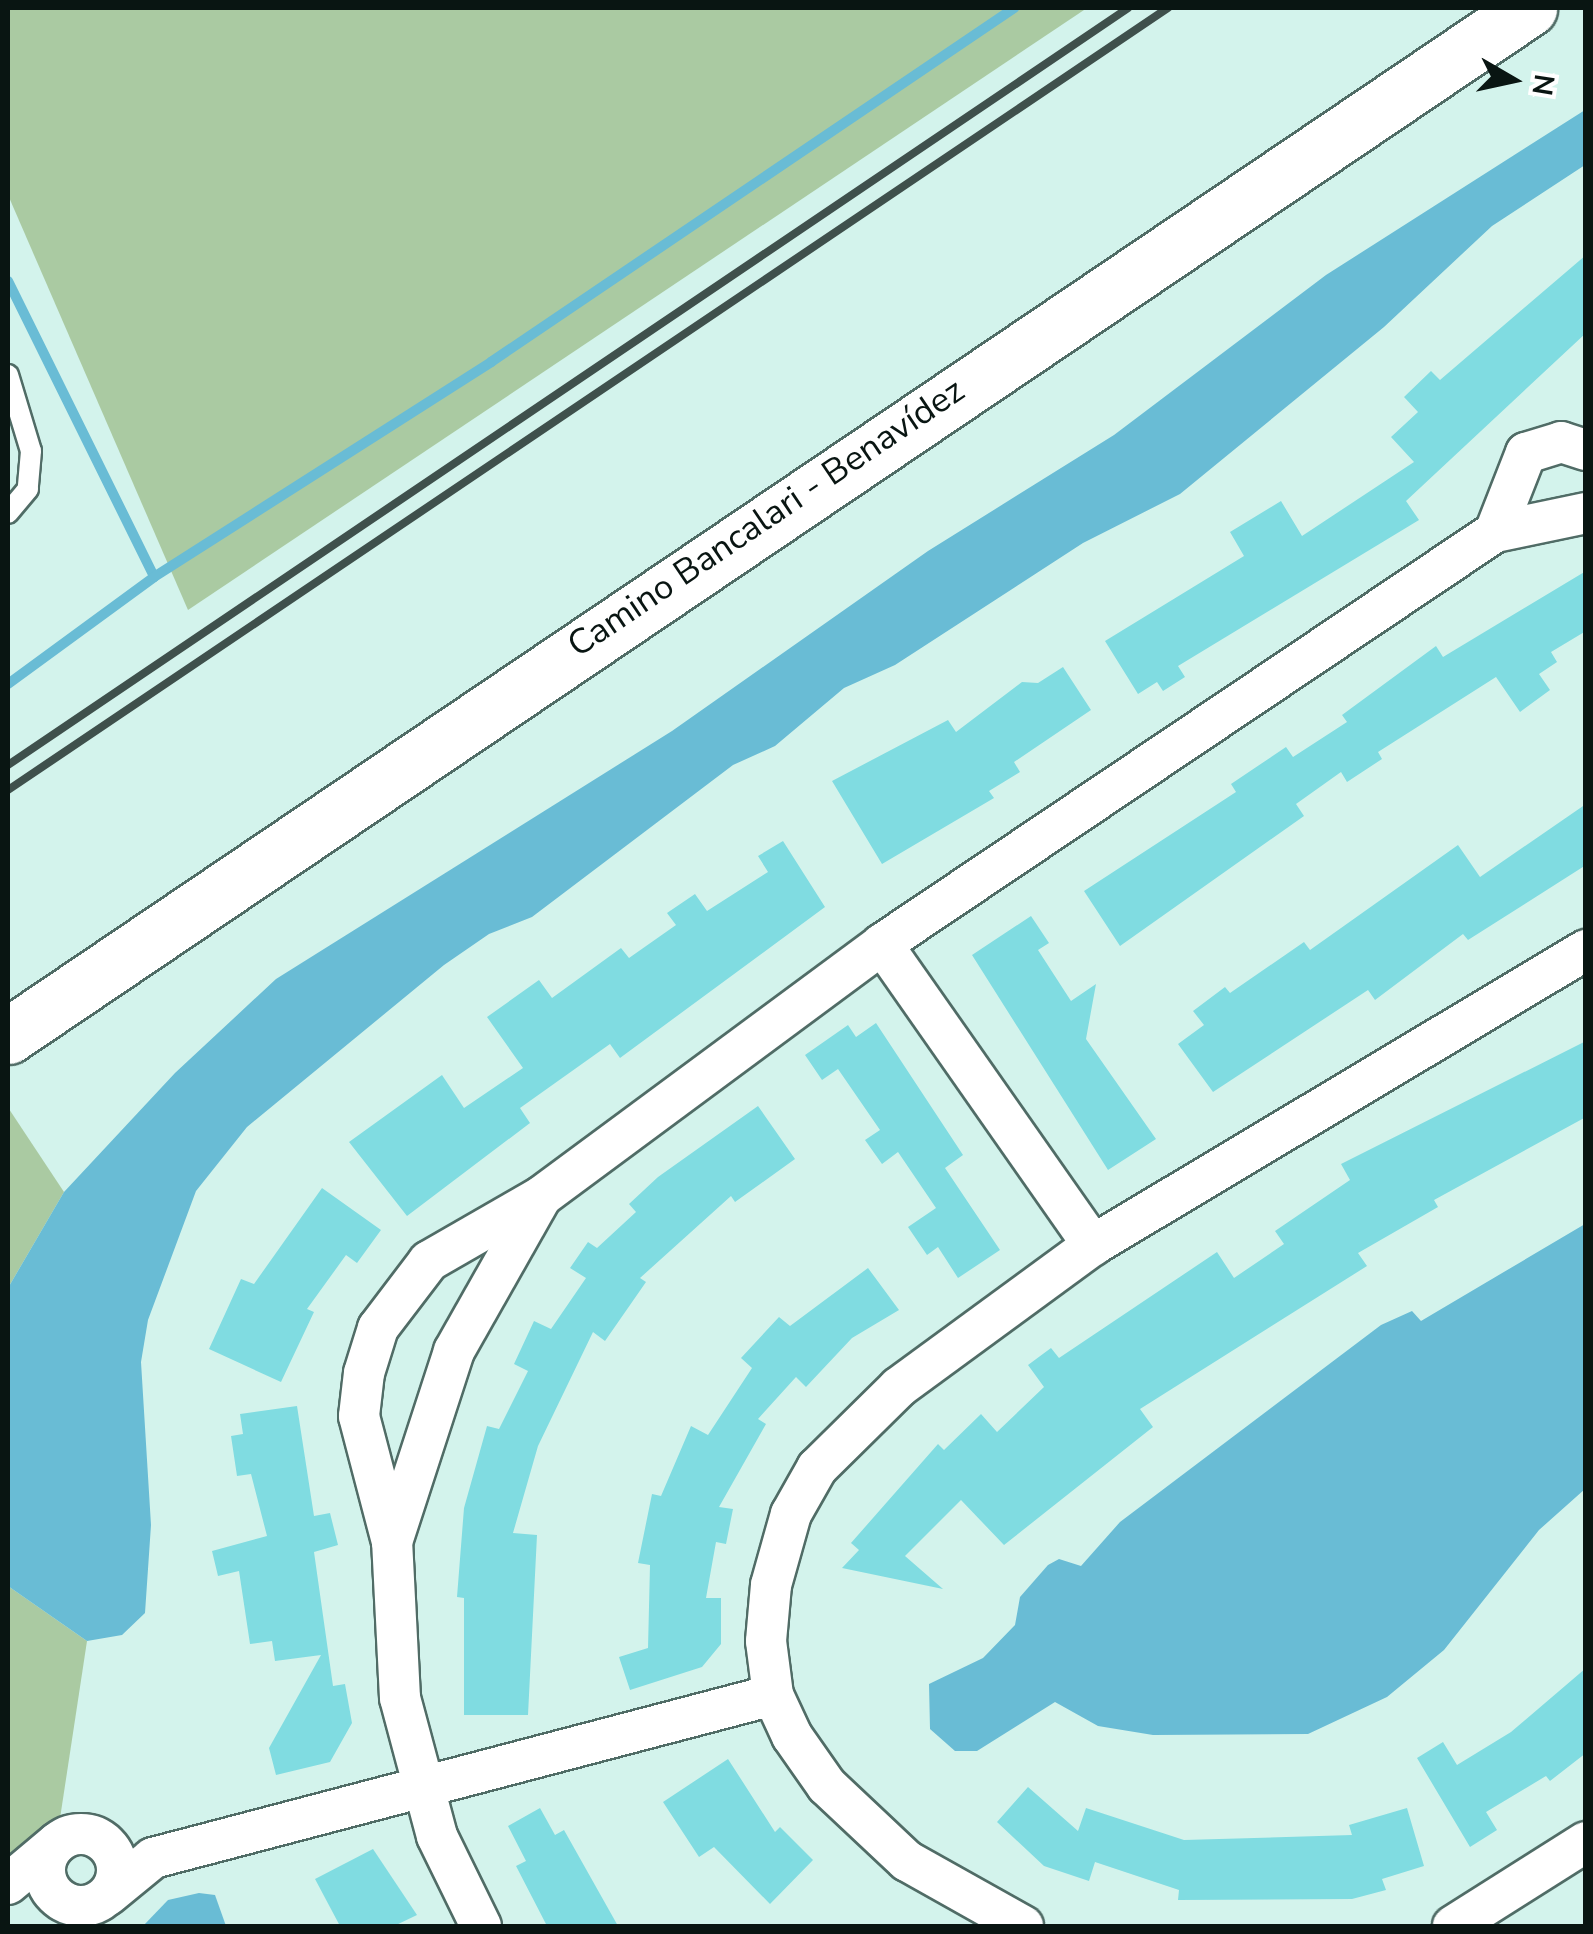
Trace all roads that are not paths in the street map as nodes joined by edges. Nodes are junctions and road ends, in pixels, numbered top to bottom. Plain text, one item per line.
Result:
1 (1528, 8) edge
2 (8, 375) edge
3 (1586, 450) edge
4 (1586, 512) edge
5 (8, 513) edge
6 (1495, 532) junction
7 (882, 944) junction
8 (1586, 950) edge
9 (8, 1036) edge
10 (542, 1196) junction
11 (1093, 1244) junction
12 (392, 1542) junction
13 (773, 1695) junction
14 (422, 1787) junction
15 (99, 1838) junction
16 (1586, 1842) edge
17 (168, 1855) junction
18 (25, 1881) edge
19 (108, 1895) junction
20 (481, 1926) edge
21 (1024, 1926) edge
22 (1453, 1926) edge

1 - 9 main road, Camino Bancalari - Benavídez
2 - 5 lane
3 - 6 street
4 - 6 street
6 - 7 street
7 - 10 street
7 - 11 street
8 - 11 street
10 - 12 street
10 - 12 street
11 - 13 street
12 - 14 street
13 - 14 street
13 - 21 street
14 - 17 street
14 - 20 street
15 - 17 street
15 - 18 street
15 - 19 street
16 - 22 street
17 - 19 street
18 - 19 street

